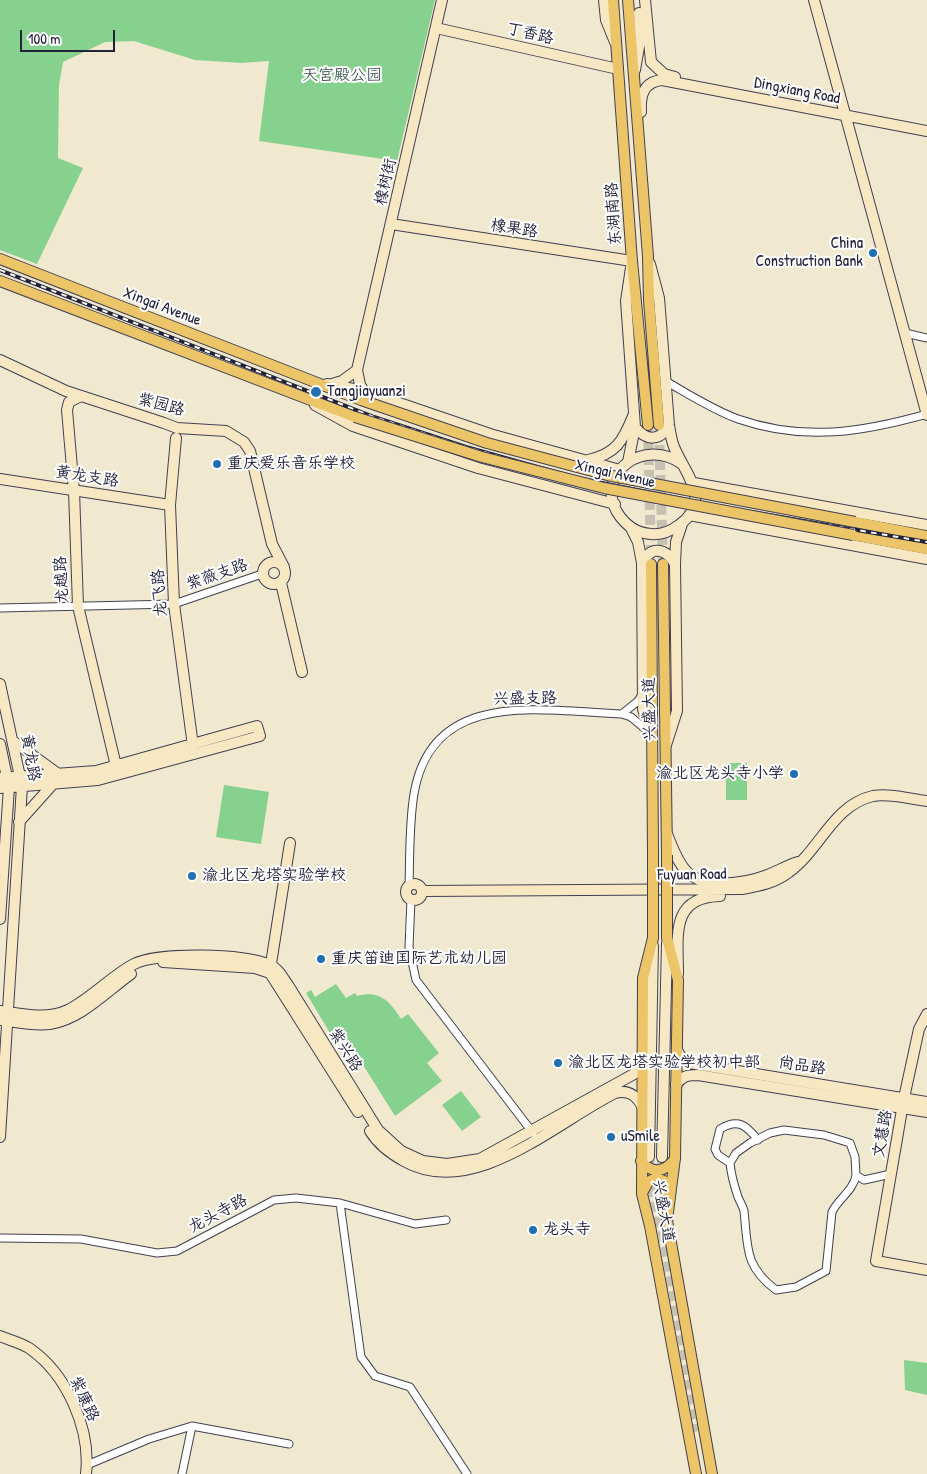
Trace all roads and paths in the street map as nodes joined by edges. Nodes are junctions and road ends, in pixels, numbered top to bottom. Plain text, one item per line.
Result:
1 (442, 0) edge
2 (604, 0) edge
3 (613, 0) edge
4 (639, 0) edge
5 (814, 0) edge
6 (642, 15) junction
7 (436, 28) junction
8 (647, 30) junction
9 (640, 41) junction
10 (616, 45) junction
11 (618, 69) junction
12 (663, 77) junction
13 (634, 78) junction
14 (844, 112) junction
15 (927, 124) edge
16 (927, 131) edge
17 (640, 161) junction
18 (391, 224) junction
19 (648, 256) junction
20 (0, 259) edge
21 (632, 261) junction
22 (0, 281) edge
23 (905, 333) junction
24 (927, 338) edge
25 (0, 360) edge
26 (356, 370) junction
27 (314, 382) junction
28 (667, 382) junction
29 (330, 385) junction
30 (362, 395) junction
31 (81, 396) junction
32 (304, 399) junction
33 (634, 413) junction
34 (927, 415) edge
35 (164, 423) junction
36 (648, 425) tunnel mouth
37 (664, 425) junction
38 (635, 427) junction
39 (188, 428) junction
40 (176, 438) junction
41 (584, 461) junction
42 (628, 462) junction
43 (682, 464) junction
44 (620, 470) junction
45 (0, 479) edge
46 (694, 483) junction
47 (736, 490) junction
48 (74, 491) junction
49 (575, 494) junction
50 (615, 504) junction
51 (170, 505) junction
52 (689, 515) junction
53 (731, 523) junction
54 (682, 524) junction
55 (927, 525) edge
56 (631, 528) junction
57 (927, 536) edge
58 (272, 544) junction
59 (927, 549) edge
60 (927, 558) edge
61 (647, 563) junction
62 (267, 564) junction
63 (663, 564) tunnel mouth
64 (675, 564) junction
65 (284, 567) junction
66 (262, 574) junction
67 (281, 583) junction
68 (174, 604) junction
69 (78, 606) junction
70 (0, 608) edge
71 (302, 672) dead end
72 (0, 684) edge
73 (643, 692) junction
74 (622, 714) junction
75 (650, 733) junction
76 (13, 741) junction
77 (0, 744) edge
78 (193, 746) junction
79 (654, 747) junction
80 (665, 748) junction
81 (116, 766) junction
82 (57, 774) junction
83 (21, 781) junction
84 (4, 782) edge
85 (53, 784) junction
86 (927, 801) edge
87 (0, 807) edge
88 (7, 818) junction
89 (19, 822) junction
90 (666, 832) junction
91 (290, 843) dead end
92 (803, 860) junction
93 (409, 886) junction
94 (422, 891) junction
95 (411, 899) junction
96 (0, 919) edge
97 (653, 938) junction
98 (667, 938) junction
99 (270, 969) junction
100 (678, 980) junction
101 (927, 1014) edge
102 (3, 1016) edge
103 (677, 1050) junction
104 (643, 1058) junction
105 (676, 1084) junction
106 (927, 1102) edge
107 (903, 1103) junction
108 (643, 1108) junction
109 (927, 1112) edge
110 (535, 1135) junction
111 (0, 1137) edge
112 (758, 1140) junction
113 (662, 1157) tunnel mouth
114 (675, 1158) junction
115 (645, 1159) junction
116 (730, 1163) junction
117 (891, 1174) junction
118 (856, 1175) junction
119 (642, 1194) junction
120 (340, 1203) junction
121 (668, 1205) junction
122 (446, 1220) dead end
123 (0, 1238) edge
124 (927, 1270) edge
125 (0, 1336) edge
126 (192, 1426) junction
127 (289, 1444) dead end
128 (86, 1470) edge
129 (182, 1474) edge
130 (467, 1474) edge
131 (696, 1474) edge
132 (712, 1474) edge

1 - 7 street, 橡树街
2 - 10 street
3 - 10 main road, 东湖南路
4 - 6 street
4 - 8 street
4 - 9 street
4 - 13 main road, 东湖南路
5 - 14 street
6 - 8 street
6 - 9 street
7 - 11 street, 丁香路
7 - 18 street, 橡树街
8 - 12 street
9 - 13 street
10 - 11 main road, 东湖南路
11 - 21 main road, 东湖南路
12 - 14 street, Dingxiang Road
12 - 17 street
13 - 17 main road, 东湖南路
14 - 15 street, Dingxiang Road
14 - 16 street, Dingxiang Road
14 - 23 street
17 - 19 main road, 东湖南路
18 - 21 street, 橡果路
18 - 26 street, 橡树街
19 - 28 street
19 - 37 main road, 东湖南路
20 - 27 main road, Xingai Avenue
21 - 33 street
21 - 36 main road, 东湖南路
22 - 32 main road, Xingai Avenue
23 - 24 street
23 - 34 street
25 - 31 street, 紫园路
26 - 29 street
26 - 30 street
27 - 29 street, Xingai Avenue
27 - 30 main road, Xingai Avenue
28 - 34 street
28 - 37 street
29 - 30 street, Xingai Avenue
30 - 41 street, Xingai Avenue
30 - 57 main road, Xingai Avenue, bridge
31 - 35 street, 紫园路
31 - 48 street, 龙越路
32 - 49 street, Xingai Avenue
32 - 59 main road, Xingai Avenue, bridge
33 - 38 street
33 - 41 street
35 - 39 street, 紫园路
35 - 40 street
37 - 38 street
37 - 43 street
38 - 42 street
39 - 40 street
39 - 58 street, 紫园路
40 - 51 street, 龙飞路
41 - 44 street, Xingai Avenue
41 - 49 street
42 - 43 street
42 - 44 street
43 - 46 street
44 - 50 street
45 - 48 street, 黄龙支路
46 - 47 street
46 - 52 street
47 - 53 street
47 - 55 street
48 - 51 street, 黄龙支路
48 - 69 street, 龙越路
49 - 50 street, Xingai Avenue
50 - 56 street
51 - 68 street, 龙飞路
52 - 53 street
52 - 54 street
53 - 60 street
54 - 56 street
54 - 64 street
56 - 61 street
58 - 62 street
58 - 65 street
61 - 64 street
61 - 73 street
61 - 79 main road, 兴盛大道
62 - 65 street
62 - 66 street
63 - 80 main road, 兴盛大道
64 - 80 street
65 - 67 street
66 - 67 street
66 - 68 street, 紫薇支路
67 - 71 street
68 - 69 street, 紫薇支路
68 - 78 street, 龙飞路
69 - 70 street, 紫薇支路
69 - 81 street, 龙越路
72 - 76 street, 黄龙路
73 - 74 street
73 - 75 street
74 - 75 street
74 - 93 street, 兴盛支路
75 - 79 street
76 - 82 street
76 - 83 street, 黄龙路
77 - 84 street, 黄龙路
78 - 81 street
78 - 85 street
79 - 97 main road, 兴盛大道, bridge
80 - 90 main road, 兴盛大道
81 - 82 street
82 - 83 street
83 - 84 street
83 - 85 street
83 - 89 street, 黄龙路
84 - 88 street, 黄龙路
85 - 89 street
86 - 92 street, Fuyuan Road
87 - 88 street
88 - 96 street, 黄龙路
89 - 102 street, 黄龙路
90 - 92 street
90 - 98 main road, 兴盛大道, bridge
91 - 99 street
92 - 94 street, Fuyuan Road
92 - 100 street
93 - 94 street, Fuyuan Road
93 - 95 street
94 - 95 street
95 - 110 street
97 - 104 main road, 兴盛大道
97 - 115 street
98 - 100 main road, 兴盛大道
98 - 113 street
99 - 102 street
99 - 110 street, 紫兴路
100 - 103 main road, 兴盛大道
101 - 107 street, 文慧路
102 - 111 street, 黄龙路
103 - 105 main road, 兴盛大道
103 - 107 street, 尚品路
104 - 108 main road, 兴盛大道
104 - 110 street, 紫兴路
105 - 107 street, 尚品路
105 - 114 main road, 兴盛大道
106 - 107 street, 尚品路
107 - 109 street, 尚品路
107 - 117 street, 文慧路
108 - 110 street, 紫兴路
108 - 115 main road, 兴盛大道
112 - 116 street
112 - 116 street
112 - 118 street
114 - 115 main road
114 - 121 main road, 兴盛大道
115 - 119 main road, 兴盛大道
116 - 118 street
117 - 118 street
117 - 124 street, 文慧路
119 - 121 main road
119 - 131 main road, 兴盛大道
120 - 122 street, 龙头寺路
120 - 123 street, 龙头寺路
120 - 130 street
121 - 132 main road, 兴盛大道
125 - 128 street, 紫康路
126 - 127 street
126 - 128 street
126 - 129 street

